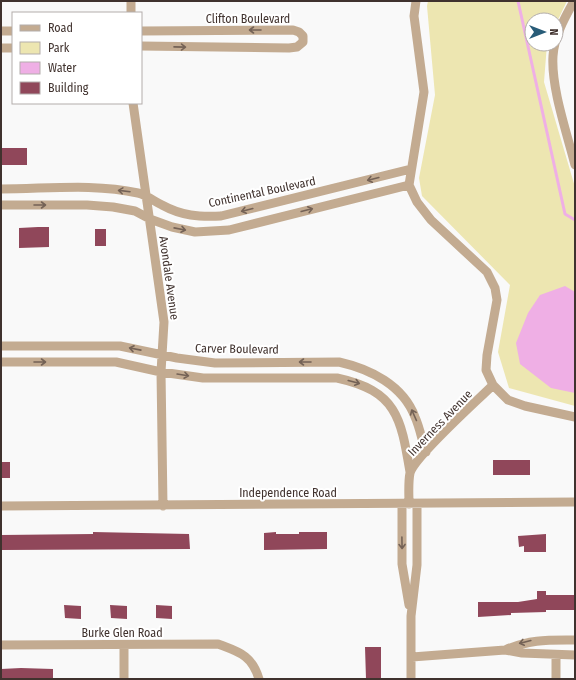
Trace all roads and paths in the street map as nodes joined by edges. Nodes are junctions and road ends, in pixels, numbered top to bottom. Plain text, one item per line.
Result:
1 (131, 1) edge
2 (416, 1) edge
3 (574, 1) edge
4 (130, 12) edge
5 (1, 31) edge
6 (12, 31) edge
7 (142, 31) edge
8 (142, 46) edge
9 (1, 48) edge
10 (12, 48) edge
11 (133, 104) edge
12 (575, 165) edge
13 (411, 169) junction
14 (409, 185) junction
15 (1, 189) edge
16 (146, 197) junction
17 (1, 205) edge
18 (150, 219) junction
19 (1, 346) edge
20 (162, 354) junction
21 (1, 362) edge
22 (161, 372) junction
23 (493, 385) junction
24 (575, 417) edge
25 (426, 452) junction
26 (410, 472) junction
27 (575, 502) edge
28 (409, 504) junction
29 (1, 506) edge
30 (163, 506) junction
31 (411, 616) junction
32 (544, 640) junction
33 (570, 640) edge
34 (1, 645) edge
35 (124, 645) junction
36 (505, 650) junction
37 (544, 654) junction
38 (556, 655) junction
39 (571, 655) edge
40 (412, 657) junction
41 (124, 679) edge
42 (259, 679) edge
43 (411, 679) edge
44 (556, 679) edge

1 - 4 street
2 - 13 street
3 - 12 street
5 - 6 street
8 -> 7 street, Clifton Boulevard
9 - 10 street
11 - 16 street, Avondale Avenue
13 - 14 street
13 -> 16 street, Continental Boulevard
18 -> 14 street
14 - 23 street
16 -> 15 street, Continental Boulevard
16 - 18 street, Avondale Avenue
17 -> 18 street
18 - 20 street, Avondale Avenue
20 -> 19 street, Carver Boulevard
20 - 22 street, Avondale Avenue
25 -> 20 street, Carver Boulevard
21 -> 22 street
22 -> 26 street
22 - 30 street, Avondale Avenue
23 - 24 street
23 - 25 street, Inverness Avenue
25 - 26 street, Inverness Avenue
26 - 28 street, Inverness Avenue
27 - 28 street, Independence Road
28 - 30 street, Independence Road
28 - 31 street, Inverness Avenue
28 -> 31 street, Inverness Avenue
29 - 30 street, Independence Road
31 - 40 street, Inverness Avenue
32 - 33 street
32 -> 36 street
32 - 37 street
33 - 39 street
34 - 35 street, Burke Glen Road
35 - 41 street
35 - 42 street, Burke Glen Road
36 - 37 street
36 - 40 street
37 - 38 street
38 - 39 street
38 - 44 street
40 - 43 street, Inverness Avenue

